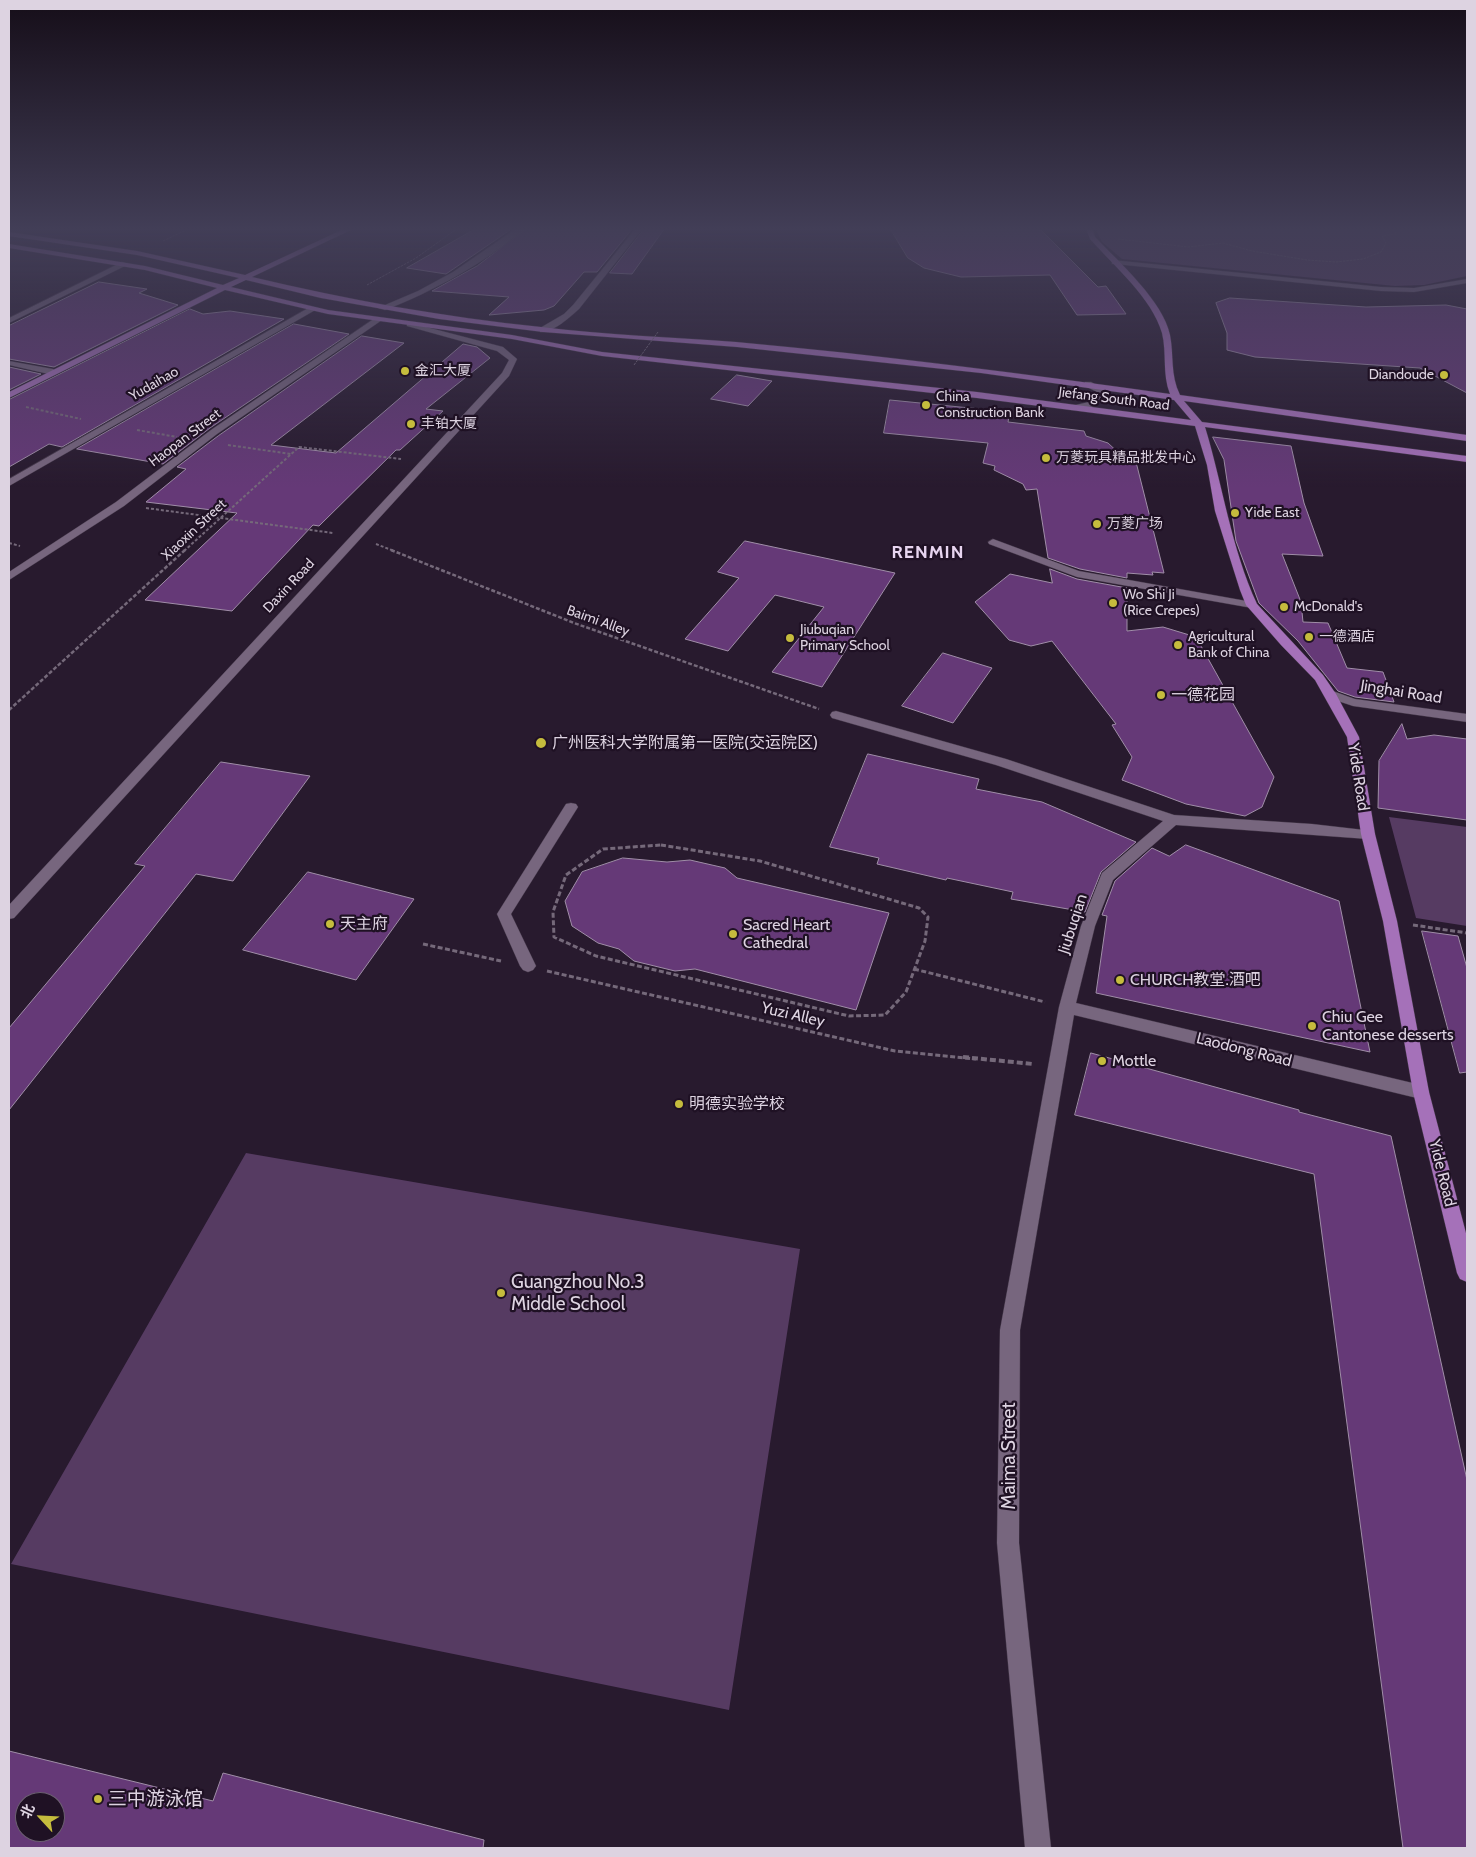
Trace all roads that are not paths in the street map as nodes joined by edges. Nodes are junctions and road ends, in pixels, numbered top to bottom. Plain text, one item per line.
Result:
1 (22, 315) edge
2 (170, 315) edge
3 (303, 315) edge
4 (346, 315) edge
5 (431, 315) edge
6 (568, 315) edge
7 (1157, 315) edge
8 (378, 320) junction
9 (9, 321) edge
10 (410, 324) junction
11 (543, 330) junction
12 (9, 363) edge
13 (53, 372) junction
14 (1088, 384) junction
15 (9, 395) edge
16 (1176, 397) junction
17 (1074, 408) junction
18 (1199, 424) junction
19 (1467, 438) edge
20 (1467, 459) edge
21 (9, 483) edge
22 (993, 542) dead end
23 (9, 577) edge
24 (1252, 605) junction
25 (1330, 694) junction
26 (836, 715) road end
27 (1467, 718) edge
28 (571, 807) dead end
29 (1173, 820) junction
30 (1368, 834) junction
31 (9, 914) edge
32 (528, 966) road end
33 (1067, 1007) junction
34 (1056, 1066) joint
35 (1421, 1092) junction
36 (1467, 1273) edge
37 (1038, 1848) edge

1 - 9 street
2 - 13 main road
3 - 21 street, Yudaihao
4 - 8 main road, Jiefang South Road
5 - 11 main road, Jiefang South Road
6 - 11 street
7 - 16 main road, Yide Road
8 - 10 main road, Jiefang South Road
8 - 23 street, Haopan Street
10 - 17 main road, Jiefang South Road
10 - 31 street, Daxin Road
11 - 14 main road, Jiefang South Road
12 - 13 street
13 - 15 main road
14 - 16 main road, Jiefang South Road
14 - 17 street
16 - 18 main road, Yide Road
16 - 19 main road, Jiefang South Road
17 - 18 main road, Jiefang South Road
18 - 20 main road, Jiefang South Road
18 - 24 main road, Yide Road
22 - 24 street
24 - 25 main road, Yide Road
25 - 27 street, Jinghai Road
25 - 30 main road, Yide Road
26 - 29 street
28 - 32 street
29 - 30 street
29 - 33 street, Jiubuqian
30 - 35 main road, Yide Road
33 - 34 street, Jiubuqian
33 - 35 street, Laodong Road
34 - 37 street, Maima Street
35 - 36 main road, Yide Road

